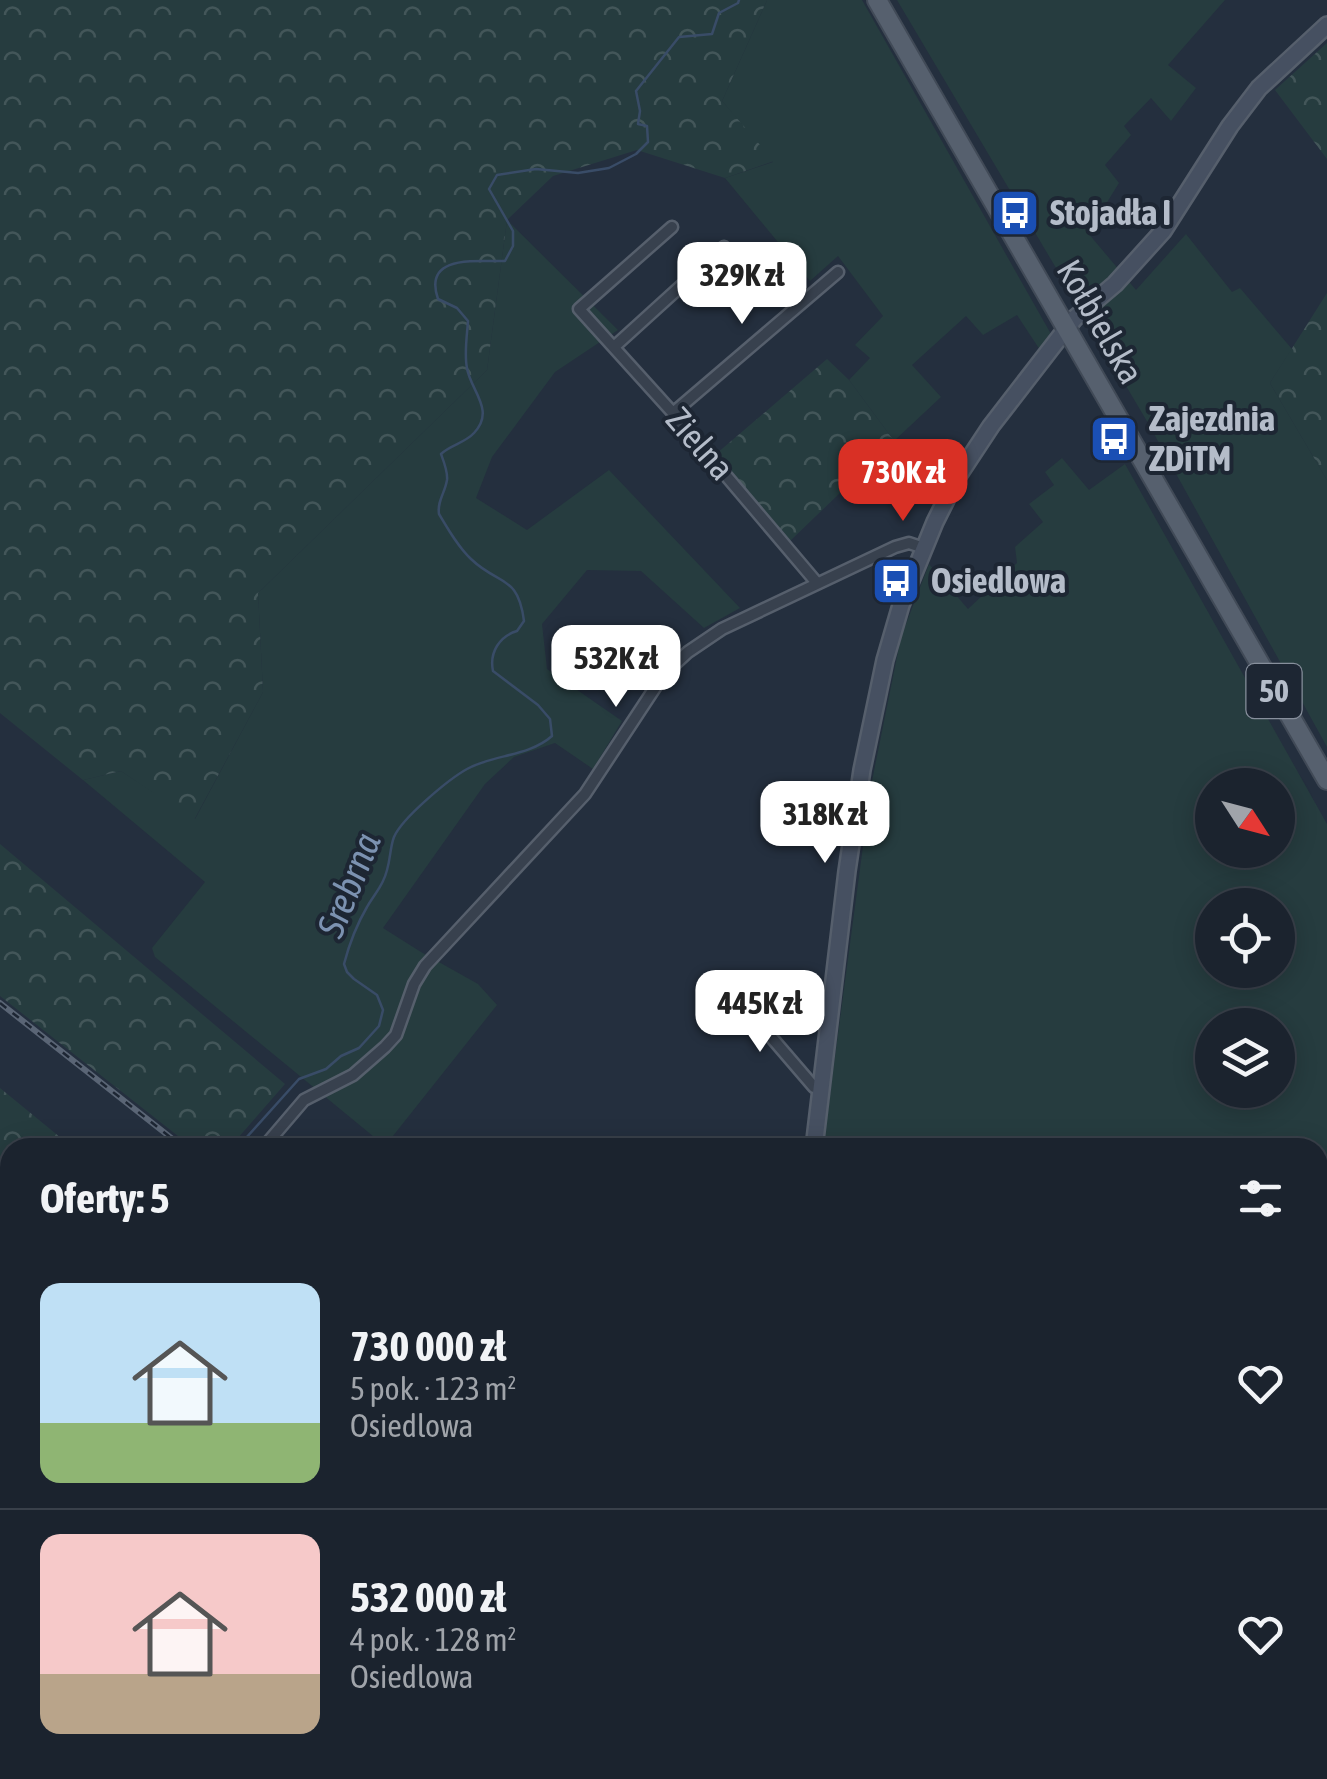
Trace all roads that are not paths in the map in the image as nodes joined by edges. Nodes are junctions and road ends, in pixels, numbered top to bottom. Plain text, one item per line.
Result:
1 (877, 0) edge
2 (1327, 25) edge
3 (672, 226) dead end
4 (724, 247) dead end
5 (838, 272) dead end
6 (1066, 328) junction
7 (615, 346) junction
8 (673, 413) junction
9 (924, 548) junction
10 (817, 583) junction
11 (1327, 780) edge
12 (723, 981) dead end
13 (822, 1089) junction
14 (272, 1138) edge
15 (815, 1138) edge

1 - 6 main road, Kołbielska / 50
2 - 6 street
3 - 7 street, Zielna
4 - 7 street
5 - 8 street
6 - 9 street
6 - 11 main road, Kołbielska / 50
7 - 8 street, Zielna
8 - 10 street, Zielna
9 - 10 street
9 - 13 street
10 - 14 street
12 - 13 street
13 - 15 street

